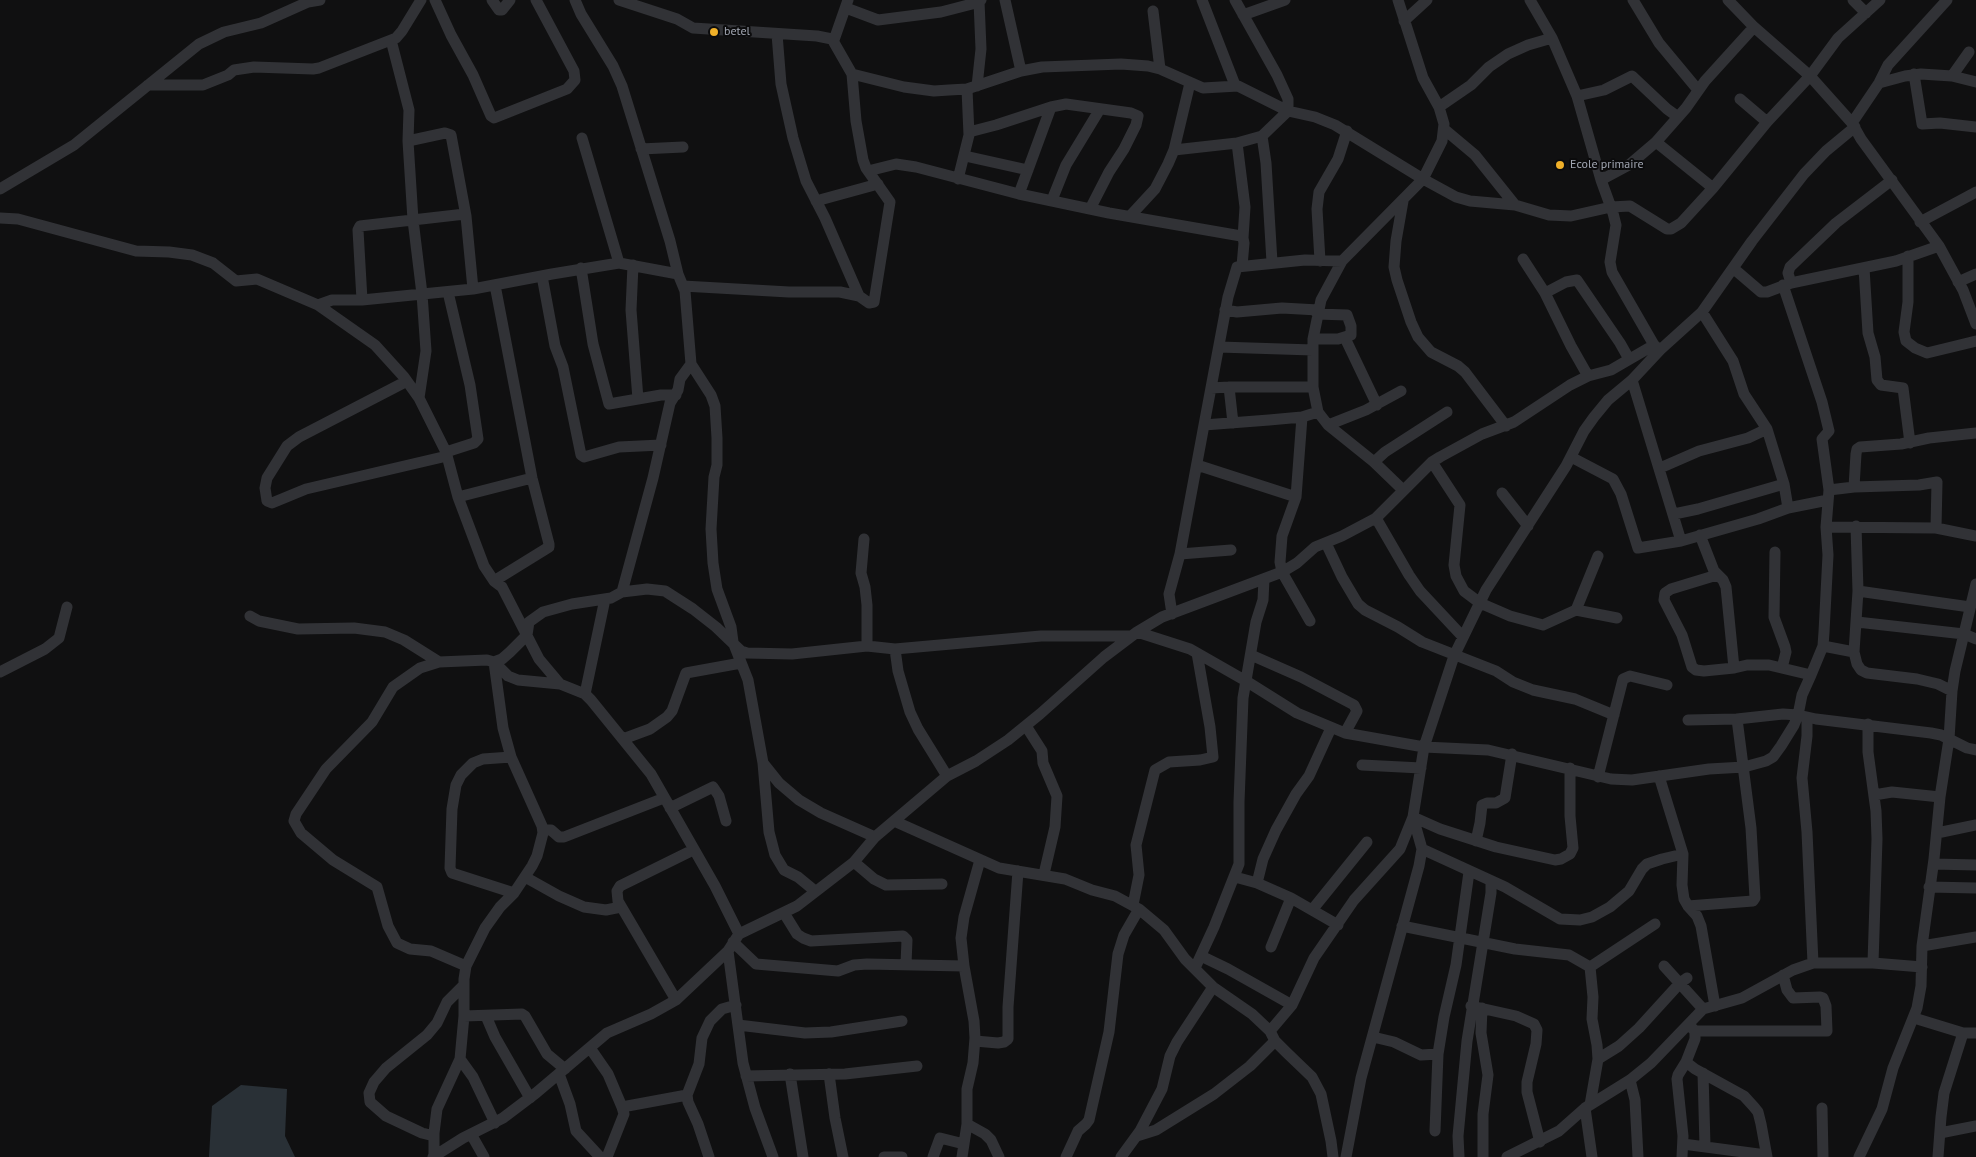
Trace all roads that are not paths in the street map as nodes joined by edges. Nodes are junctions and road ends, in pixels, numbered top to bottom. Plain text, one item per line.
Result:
1 (320, 0) edge
2 (421, 0) edge
3 (435, 0) edge
4 (492, 0) edge
5 (510, 0) edge
6 (536, 0) edge
7 (576, 0) edge
8 (619, 0) edge
9 (1005, 0) edge
10 (1202, 0) edge
11 (1235, 0) edge
12 (1286, 0) edge
13 (1398, 0) edge
14 (1427, 0) edge
15 (1530, 0) edge
16 (1633, 0) edge
17 (1728, 0) edge
18 (1853, 0) edge
19 (1880, 0) edge
20 (1947, 0) edge
21 (980, 1) edge
22 (847, 4) edge
23 (1153, 11) dead end
24 (1866, 13) junction
25 (1243, 15) junction
26 (1404, 21) junction
27 (1754, 26) junction
28 (777, 34) junction
29 (1552, 38) junction
30 (391, 40) junction
31 (834, 40) junction
32 (1969, 52) dead end
33 (1160, 69) junction
34 (1021, 71) junction
35 (852, 74) junction
36 (1914, 74) junction
37 (1810, 76) junction
38 (1952, 76) junction
39 (1976, 82) edge
40 (1190, 83) junction
41 (1879, 83) junction
42 (148, 86) junction
43 (1235, 86) junction
44 (972, 88) junction
45 (1698, 90) junction
46 (1577, 96) junction
47 (1740, 99) dead end
48 (1051, 107) junction
49 (1439, 107) junction
50 (1100, 109) junction
51 (1288, 111) junction
52 (1678, 117) junction
53 (1767, 122) junction
54 (1853, 125) junction
55 (1976, 127) edge
56 (1444, 129) junction
57 (1347, 131) junction
58 (969, 132) junction
59 (1262, 136) junction
60 (582, 138) dead end
61 (408, 141) junction
62 (1656, 142) junction
63 (1237, 143) junction
64 (683, 147) dead end
65 (641, 148) junction
66 (1174, 150) junction
67 (965, 156) junction
68 (1028, 170) junction
69 (868, 171) junction
70 (958, 178) junction
71 (1423, 179) junction
72 (1601, 180) junction
73 (1892, 180) junction
74 (878, 184) junction
75 (1713, 188) junction
76 (0, 190) edge
77 (1976, 192) edge
78 (1019, 194) junction
79 (1052, 200) junction
80 (816, 201) junction
81 (1403, 201) junction
82 (1515, 205) junction
83 (1611, 207) junction
84 (1090, 209) junction
85 (465, 214) junction
86 (1131, 215) junction
87 (0, 218) edge
88 (413, 220) junction
89 (1920, 222) junction
90 (1243, 238) junction
91 (1939, 246) junction
92 (1908, 256) junction
93 (1523, 259) dead end
94 (1320, 261) junction
95 (1272, 262) junction
96 (1342, 262) junction
97 (619, 263) junction
98 (634, 266) junction
99 (1242, 266) junction
100 (581, 268) junction
101 (1733, 268) junction
102 (1864, 268) junction
103 (678, 274) junction
104 (1976, 274) edge
105 (542, 276) junction
106 (1958, 282) junction
107 (1787, 284) junction
108 (495, 285) junction
109 (683, 286) junction
110 (473, 289) junction
111 (448, 292) junction
112 (1545, 293) junction
113 (422, 294) junction
114 (859, 296) junction
115 (1972, 299) edge
116 (362, 300) junction
117 (318, 305) junction
118 (1226, 310) junction
119 (1317, 312) junction
120 (1702, 312) junction
121 (1976, 324) edge
122 (1345, 338) junction
123 (1976, 341) edge
124 (1313, 345) junction
125 (1219, 347) junction
126 (1657, 347) junction
127 (1629, 358) junction
128 (691, 364) junction
129 (1588, 376) junction
130 (1632, 380) junction
131 (407, 381) junction
132 (1229, 387) junction
133 (1313, 387) junction
134 (1211, 388) junction
135 (1401, 391) dead end
136 (676, 395) junction
137 (419, 398) junction
138 (638, 399) junction
139 (1377, 405) junction
140 (1318, 412) junction
141 (1447, 412) dead end
142 (1302, 417) junction
143 (1233, 423) junction
144 (1204, 425) junction
145 (1328, 425) junction
146 (1506, 426) junction
147 (1768, 429) junction
148 (1976, 433) edge
149 (1910, 442) junction
150 (661, 445) junction
151 (446, 454) junction
152 (1570, 456) junction
153 (1374, 462) junction
154 (1432, 462) junction
155 (1197, 465) junction
156 (1660, 468) junction
157 (532, 478) junction
158 (1784, 484) junction
159 (1854, 487) junction
160 (1403, 490) junction
161 (1502, 493) dead end
162 (1828, 495) junction
163 (458, 497) junction
164 (1296, 497) junction
165 (1788, 508) junction
166 (1674, 514) junction
167 (1376, 518) junction
168 (1528, 526) junction
169 (1856, 526) junction
170 (1826, 527) junction
171 (1936, 528) junction
172 (1700, 535) junction
173 (1976, 536) edge
174 (864, 539) dead end
175 (1682, 540) junction
176 (1326, 543) junction
177 (1231, 550) dead end
178 (1775, 552) dead end
179 (1180, 554) junction
180 (1598, 556) dead end
181 (1282, 572) junction
182 (1717, 575) junction
183 (1264, 579) junction
184 (494, 581) junction
185 (1976, 584) edge
186 (1858, 591) junction
187 (622, 592) junction
188 (605, 599) junction
189 (1480, 603) junction
190 (67, 607) dead end
191 (1970, 607) junction
192 (1576, 610) junction
193 (1172, 614) junction
194 (250, 616) dead end
195 (1617, 618) dead end
196 (1310, 621) dead end
197 (1857, 622) junction
198 (1133, 634) junction
199 (1964, 634) junction
200 (527, 635) junction
201 (1463, 637) junction
202 (1976, 639) edge
203 (733, 642) junction
204 (867, 646) junction
205 (1823, 646) junction
206 (895, 649) junction
207 (1854, 652) junction
208 (1197, 653) junction
209 (1251, 655) junction
210 (1454, 656) junction
211 (439, 662) junction
212 (494, 662) junction
213 (741, 663) junction
214 (1734, 668) junction
215 (1782, 668) junction
216 (0, 672) edge
217 (1811, 675) junction
218 (1246, 680) junction
219 (560, 684) junction
220 (1667, 685) dead end
221 (1952, 691) junction
222 (585, 694) junction
223 (1614, 715) junction
224 (1802, 716) junction
225 (1737, 719) junction
226 (1688, 720) dead end
227 (1868, 724) junction
228 (1026, 726) junction
229 (1331, 728) junction
230 (1345, 733) junction
231 (623, 739) junction
232 (1949, 739) junction
233 (1424, 747) junction
234 (1976, 750) edge
235 (1512, 754) junction
236 (511, 757) junction
237 (763, 763) junction
238 (1362, 765) dead end
239 (1744, 767) junction
240 (1421, 768) junction
241 (1570, 768) junction
242 (948, 776) junction
243 (1659, 776) junction
244 (1598, 777) junction
245 (1874, 795) junction
246 (1940, 797) junction
247 (667, 803) junction
248 (1413, 817) junction
249 (726, 821) dead end
250 (894, 821) junction
251 (1976, 825) edge
252 (543, 830) junction
253 (1937, 833) junction
254 (875, 837) junction
255 (1476, 841) junction
256 (1367, 842) dead end
257 (1422, 849) junction
258 (693, 850) junction
259 (1683, 854) junction
260 (980, 860) junction
261 (854, 862) junction
262 (1934, 864) junction
263 (1976, 865) edge
264 (1018, 871) junction
265 (1469, 872) junction
266 (1044, 874) junction
267 (525, 877) junction
268 (1235, 877) junction
269 (1491, 882) junction
270 (1257, 883) junction
271 (942, 884) dead end
272 (1929, 887) junction
273 (1976, 888) edge
274 (815, 891) junction
275 (514, 893) junction
276 (1292, 898) junction
277 (1688, 906) junction
278 (621, 907) junction
279 (1136, 907) junction
280 (1312, 910) junction
281 (784, 913) junction
282 (1655, 924) dead end
283 (1338, 925) junction
284 (1402, 926) junction
285 (1976, 937) edge
286 (1460, 938) junction
287 (734, 942) junction
288 (1483, 942) junction
289 (1922, 946) junction
290 (1271, 947) dead end
291 (1201, 956) junction
292 (1873, 963) junction
293 (906, 964) junction
294 (1814, 964) junction
295 (466, 966) junction
296 (964, 966) junction
297 (1664, 966) dead end
298 (1590, 967) junction
299 (1922, 967) junction
300 (1194, 968) junction
301 (1783, 975) junction
302 (1684, 981) junction
303 (463, 986) junction
304 (1213, 987) junction
305 (676, 1000) junction
306 (736, 1005) junction
307 (1292, 1005) junction
308 (1715, 1006) junction
309 (1476, 1007) junction
310 (1703, 1009) junction
311 (464, 1016) junction
312 (486, 1016) junction
313 (1914, 1018) junction
314 (902, 1021) dead end
315 (738, 1025) junction
316 (1691, 1028) junction
317 (1963, 1032) junction
318 (1976, 1033) edge
319 (1272, 1036) junction
320 (1373, 1037) junction
321 (975, 1041) junction
322 (590, 1048) junction
323 (1438, 1054) junction
324 (460, 1059) junction
325 (1598, 1059) junction
326 (1686, 1062) junction
327 (917, 1066) dead end
328 (562, 1071) junction
329 (1703, 1073) junction
330 (790, 1074) junction
331 (829, 1074) junction
332 (746, 1076) junction
333 (1630, 1080) junction
334 (687, 1095) junction
335 (530, 1098) junction
336 (622, 1106) junction
337 (1587, 1107) junction
338 (1822, 1108) dead end
339 (495, 1122) junction
340 (966, 1124) junction
341 (1976, 1126) edge
342 (1435, 1131) dead end
343 (1940, 1133) junction
344 (472, 1134) junction
345 (434, 1136) junction
346 (1136, 1136) junction
347 (1540, 1142) junction
348 (964, 1144) junction
349 (1683, 1144) junction
350 (1705, 1146) junction
351 (440, 1155) edge
352 (595, 1156) edge
353 (1767, 1156) edge
354 (484, 1157) edge
355 (607, 1157) edge
356 (709, 1157) edge
357 (773, 1157) edge
358 (803, 1157) edge
359 (843, 1157) edge
360 (884, 1157) edge
361 (902, 1157) edge
362 (933, 1157) edge
363 (962, 1157) edge
364 (999, 1157) edge
365 (1066, 1157) edge
366 (1121, 1157) edge
367 (1333, 1157) edge
368 (1346, 1157) edge
369 (1460, 1157) edge
370 (1483, 1157) edge
371 (1507, 1157) edge
372 (1592, 1157) edge
373 (1638, 1157) edge
374 (1682, 1157) edge
375 (1823, 1157) edge
376 (1858, 1157) edge
377 (1938, 1157) edge

1 - 42 street
2 - 30 street
3 - 6 street
4 - 5 street
7 - 65 street
8 - 28 street
9 - 34 street
10 - 43 street
11 - 25 street
12 - 25 street
13 - 26 street
14 - 26 street
15 - 29 street
16 - 45 street
17 - 27 street
18 - 24 street
19 - 24 street
20 - 41 street
21 - 22 street
21 - 44 street
22 - 31 street
23 - 33 street
24 - 37 street
25 - 51 street
26 - 49 street
27 - 37 street
27 - 45 street
28 - 31 street
28 - 80 street
29 - 46 street
29 - 49 street
30 - 42 street
30 - 61 street
31 - 35 street
32 - 38 street
33 - 34 street
33 - 40 street
34 - 44 street
35 - 44 street
35 - 69 street
36 - 38 street
36 - 41 street
36 - 55 street
37 - 53 street
37 - 54 street
38 - 39 street
40 - 43 street
40 - 66 street
41 - 54 street
42 - 76 street
43 - 51 street
44 - 58 street
45 - 52 street
46 - 52 street
46 - 72 street
47 - 53 street
48 - 50 street
48 - 58 street
48 - 68 street
49 - 56 street
50 - 79 street
50 - 84 street
51 - 57 street
51 - 59 street
52 - 62 street
53 - 75 street
54 - 73 street
54 - 101 street
56 - 71 street
56 - 82 street
57 - 71 street
57 - 94 street
58 - 67 street
59 - 63 street
59 - 95 street
60 - 97 street
61 - 85 street
61 - 88 street
62 - 72 street
62 - 75 street
63 - 66 street
63 - 90 street
64 - 65 street
65 - 103 street
66 - 86 street
67 - 68 street
67 - 70 street
68 - 78 street
69 - 70 street
69 - 74 street
70 - 78 street
71 - 81 street
71 - 82 street
72 - 83 street
73 - 89 street
73 - 107 street
74 - 80 street
74 - 114 street
75 - 83 street
77 - 89 street
78 - 79 street
79 - 84 street
80 - 114 street
81 - 96 street
81 - 146 street
82 - 83 street
83 - 126 street
84 - 86 street
85 - 88 street
85 - 110 street
86 - 90 street
87 - 117 street
88 - 113 street
88 - 116 street
89 - 91 street
90 - 99 street
91 - 92 street
91 - 106 street
92 - 102 street
92 - 123 street
93 - 112 street
94 - 95 street
94 - 96 street
95 - 99 street
96 - 119 street
97 - 98 street
97 - 100 street
98 - 103 street
98 - 138 street
99 - 118 street
100 - 105 street
100 - 138 street
101 - 107 street
101 - 120 street
102 - 107 street
102 - 149 street
103 - 109 street
104 - 106 street
105 - 108 street
105 - 150 street
106 - 115 street
107 - 162 street
108 - 110 street
108 - 157 street
109 - 114 street
109 - 128 street
110 - 111 street
111 - 113 street
111 - 151 street
112 - 127 street
112 - 129 street
113 - 116 street
113 - 137 street
115 - 121 street
116 - 117 street
117 - 131 street
118 - 119 street
118 - 125 street
119 - 122 street
119 - 124 street
120 - 126 street
120 - 147 street
122 - 124 street
122 - 139 street
124 - 125 street
124 - 133 street
125 - 134 street
126 - 127 street
126 - 130 street
127 - 129 street
128 - 136 street
128 - 203 street
129 - 146 street
130 - 152 street
130 - 156 street
131 - 137 street
131 - 151 street
132 - 133 street
132 - 134 street
132 - 143 street
133 - 140 street
134 - 144 street
135 - 139 street
136 - 138 street
136 - 150 street
137 - 151 street
139 - 145 street
140 - 142 street
140 - 145 street
141 - 153 street
142 - 143 street
142 - 164 street
143 - 144 street
144 - 155 street
145 - 153 street
146 - 154 street
147 - 156 street
147 - 158 street
148 - 149 street
149 - 159 street
150 - 187 street
151 - 163 street
152 - 168 street
152 - 175 street
153 - 160 street
154 - 160 street
154 - 189 street
155 - 164 street
155 - 179 street
156 - 166 street
157 - 163 street
157 - 184 street
158 - 165 street
158 - 166 street
159 - 162 street
159 - 171 street
160 - 167 street
161 - 168 street
162 - 165 street
162 - 170 street
163 - 184 street
164 - 181 street
165 - 172 street
166 - 175 street
167 - 176 street
167 - 201 street
168 - 189 street
169 - 170 street
169 - 171 street
169 - 186 street
170 - 205 street
171 - 173 street
172 - 175 street
172 - 182 street
174 - 204 street
176 - 181 street
176 - 210 street
177 - 179 street
178 - 215 street
179 - 193 street
180 - 192 street
181 - 183 street
181 - 196 street
182 - 214 street
182 - 214 street
183 - 193 street
183 - 209 street
184 - 200 street
185 - 191 street
186 - 191 street
186 - 197 street
187 - 188 street
187 - 203 street
188 - 200 street
188 - 222 street
189 - 192 street
189 - 201 street
190 - 216 street
191 - 199 street
192 - 195 street
193 - 198 street
194 - 211 street
197 - 199 street
197 - 207 street
198 - 206 street
198 - 208 street
198 - 228 street
199 - 202 street
199 - 221 street
200 - 212 street
200 - 219 street
201 - 210 street
203 - 204 street
203 - 213 street
204 - 206 street
205 - 207 street
205 - 217 street
206 - 242 street
207 - 221 street
208 - 218 street
208 - 279 street
209 - 218 street
209 - 230 street
210 - 223 street
210 - 233 street
211 - 212 street
211 - 295 street
212 - 219 street
212 - 236 street
213 - 231 street
213 - 237 street
214 - 215 street
215 - 217 street
217 - 224 street
218 - 229 street
218 - 268 street
219 - 222 street
220 - 223 street
221 - 232 street
222 - 231 street
223 - 244 street
224 - 225 street
224 - 227 street
224 - 239 street
224 - 294 street
225 - 226 street
225 - 239 street
227 - 232 street
227 - 245 street
228 - 242 street
228 - 266 street
229 - 230 street
229 - 270 street
230 - 233 street
231 - 247 street
232 - 234 street
232 - 246 street
233 - 235 street
233 - 240 street
235 - 241 street
235 - 255 street
236 - 252 street
236 - 275 street
237 - 254 street
237 - 274 street
238 - 240 street
239 - 243 street
239 - 277 street
240 - 248 street
241 - 244 street
241 - 255 street
242 - 250 street
243 - 244 street
243 - 259 street
245 - 246 street
245 - 292 street
246 - 253 street
247 - 249 street
247 - 252 street
247 - 258 street
248 - 255 street
248 - 257 street
248 - 283 street
250 - 254 street
250 - 260 street
251 - 253 street
252 - 267 street
253 - 262 street
254 - 261 street
256 - 280 street
257 - 265 street
257 - 284 street
258 - 278 street
258 - 287 street
259 - 269 street
259 - 277 street
260 - 264 street
260 - 296 street
261 - 271 street
261 - 274 street
262 - 263 street
262 - 272 street
264 - 266 street
264 - 321 street
265 - 269 street
265 - 286 street
266 - 279 street
267 - 275 street
267 - 278 street
268 - 270 street
268 - 291 street
269 - 288 street
270 - 276 street
272 - 273 street
272 - 289 street
274 - 281 street
275 - 295 street
276 - 280 street
276 - 290 street
277 - 308 street
278 - 305 street
279 - 300 street
279 - 365 street
280 - 283 street
281 - 287 street
281 - 293 street
282 - 298 street
283 - 307 street
284 - 286 street
284 - 320 street
285 - 289 street
286 - 288 street
286 - 323 street
287 - 293 street
287 - 305 street
287 - 306 street
288 - 298 street
288 - 309 street
289 - 299 street
291 - 300 street
291 - 307 street
292 - 294 street
292 - 299 street
293 - 296 street
294 - 301 street
295 - 303 street
296 - 321 street
297 - 302 street
298 - 325 street
299 - 313 street
300 - 304 street
301 - 308 street
301 - 316 street
302 - 310 street
302 - 325 street
303 - 311 street
303 - 345 street
304 - 319 street
304 - 346 street
305 - 322 street
306 - 315 street
306 - 334 street
307 - 319 street
308 - 310 street
309 - 347 street
309 - 369 street
309 - 370 street
310 - 316 street
311 - 312 street
311 - 324 street
312 - 328 street
312 - 335 street
313 - 317 street
313 - 376 street
314 - 315 street
315 - 332 street
316 - 326 street
316 - 333 street
317 - 318 street
317 - 343 street
319 - 346 street
319 - 367 street
320 - 323 street
320 - 368 street
321 - 340 street
322 - 328 street
322 - 336 street
323 - 342 street
324 - 339 street
324 - 345 street
325 - 337 street
326 - 329 street
326 - 349 street
327 - 331 street
328 - 335 street
328 - 352 street
329 - 350 street
329 - 353 street
330 - 331 street
330 - 332 street
330 - 358 street
331 - 359 street
332 - 357 street
333 - 337 street
333 - 373 street
334 - 336 street
334 - 356 street
335 - 339 street
336 - 355 street
337 - 347 street
337 - 372 street
338 - 375 street
339 - 344 street
340 - 348 street
340 - 364 street
341 - 343 street
343 - 377 street
344 - 351 street
344 - 354 street
345 - 351 street
346 - 366 street
347 - 371 street
348 - 362 street
348 - 363 street
349 - 350 street
349 - 374 street
350 - 353 street
360 - 361 street

